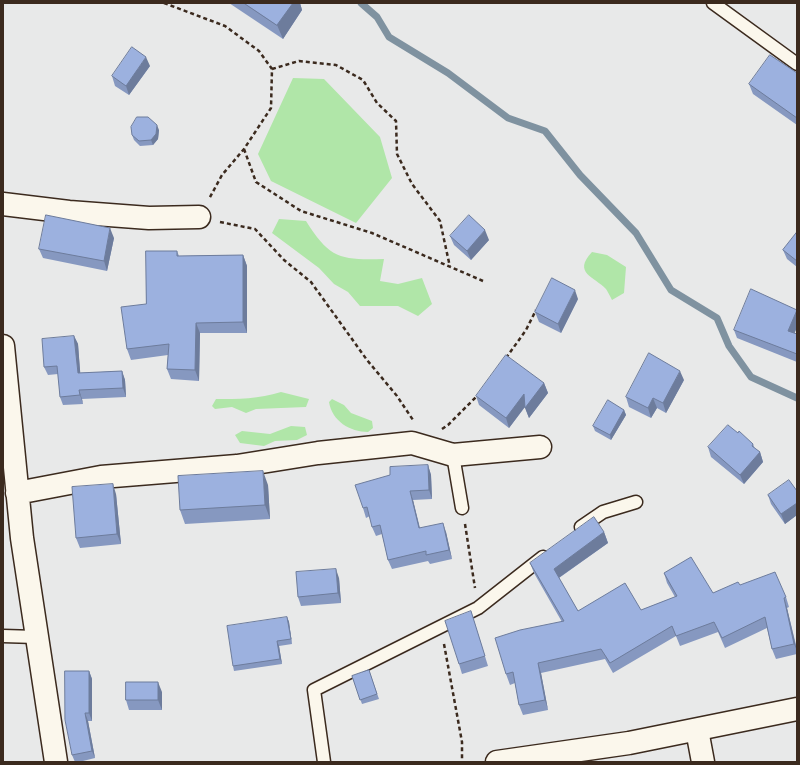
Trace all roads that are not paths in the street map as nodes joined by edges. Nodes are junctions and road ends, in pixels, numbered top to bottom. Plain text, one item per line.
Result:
1 (713, 3) edge
2 (797, 64) edge
3 (3, 204) edge
4 (198, 217) road end
5 (3, 346) edge
6 (540, 447) dead end
7 (453, 455) junction
8 (17, 493) junction
9 (636, 502) dead end
10 (462, 508) road end
11 (572, 533) edge
12 (555, 548) edge
13 (3, 636) edge
14 (36, 636) junction
15 (797, 709) edge
16 (697, 730) junction
17 (56, 762) edge
18 (324, 762) edge
19 (497, 762) edge
20 (703, 762) edge

1 - 2 lane
3 - 4 street
5 - 8 street
6 - 7 street
7 - 8 street
7 - 10 lane
8 - 14 street
9 - 11 lane
12 - 18 lane
13 - 14 lane
14 - 17 street
15 - 16 street
16 - 19 street
16 - 20 street

